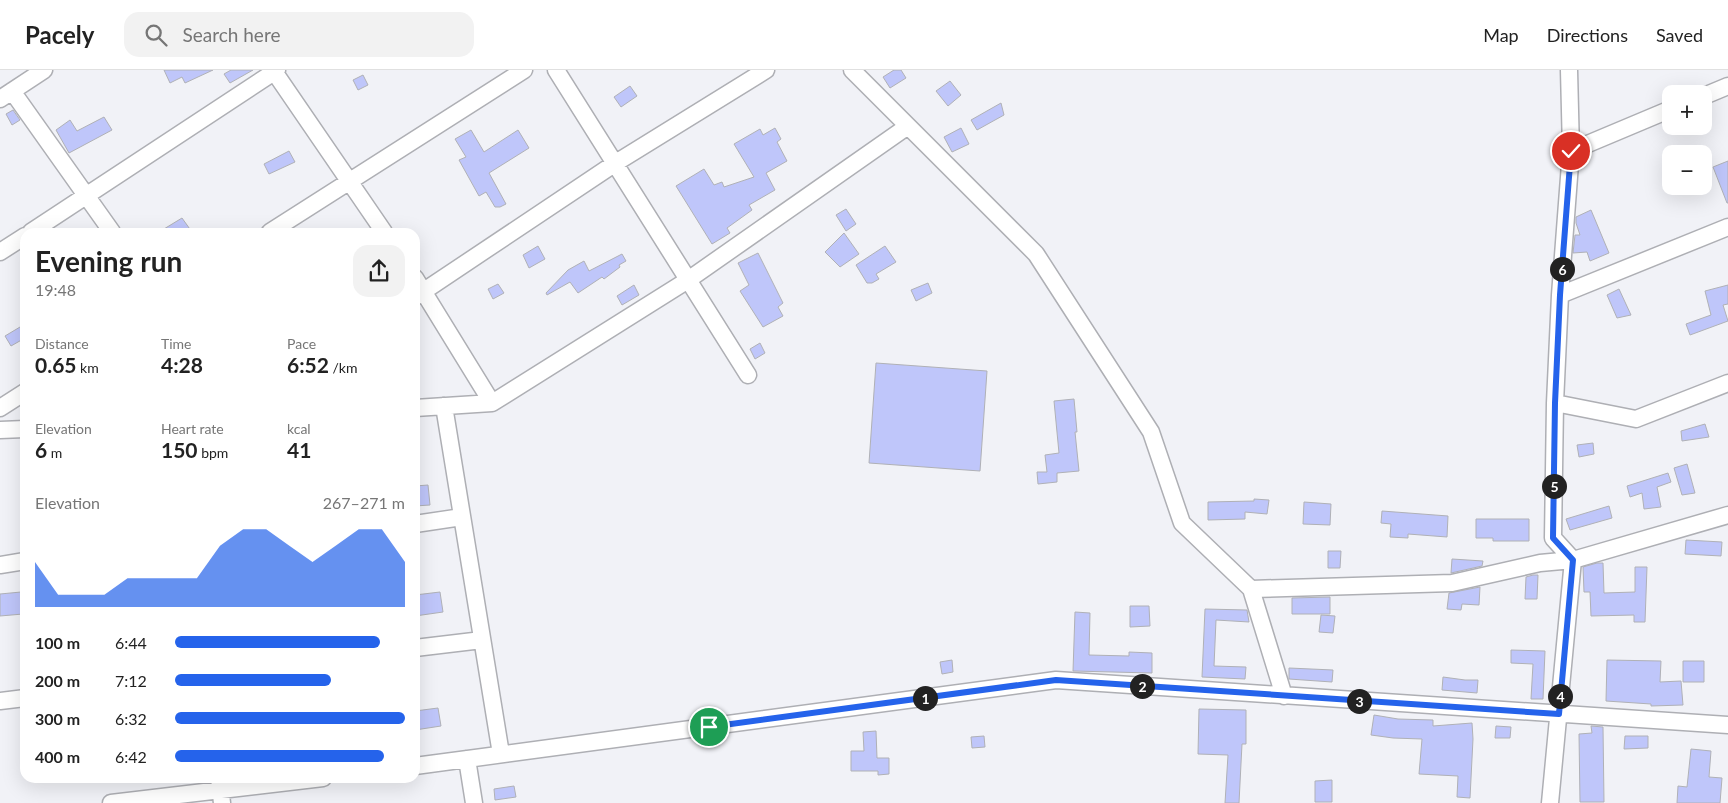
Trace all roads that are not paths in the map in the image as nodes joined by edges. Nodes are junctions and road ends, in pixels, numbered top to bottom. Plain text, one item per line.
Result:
1 (44, 70) edge
2 (275, 70) edge
3 (524, 70) edge
4 (556, 70) edge
5 (766, 70) edge
6 (852, 70) edge
7 (1569, 70) edge
8 (1728, 86) edge
9 (1712, 93) edge
10 (6, 95) edge
11 (1662, 113) edge
12 (908, 126) junction
13 (1571, 151) junction
14 (614, 164) junction
15 (349, 181) junction
16 (86, 197) junction
17 (1728, 227) edge
18 (37, 228) edge
19 (109, 228) edge
20 (276, 228) edge
21 (381, 228) edge
22 (20, 239) edge
23 (0, 252) edge
24 (688, 280) junction
25 (420, 288) edge
26 (420, 292) edge
27 (1560, 295) junction
28 (748, 375) dead end
29 (1728, 382) edge
30 (20, 395) edge
31 (492, 403) junction
32 (1555, 403) junction
33 (444, 406) junction
34 (0, 408) edge
35 (420, 408) edge
36 (20, 429) edge
37 (0, 430) edge
38 (1728, 515) edge
39 (462, 517) junction
40 (420, 523) edge
41 (1573, 560) junction
42 (20, 562) edge
43 (0, 565) edge
44 (1252, 589) junction
45 (482, 640) junction
46 (420, 647) edge
47 (1284, 696) junction
48 (20, 699) edge
49 (0, 701) edge
50 (1559, 714) junction
51 (1728, 725) edge
52 (501, 754) junction
53 (467, 759) junction
54 (420, 765) edge
55 (280, 783) edge
56 (221, 790) edge
57 (111, 803) edge
58 (474, 803) edge
59 (1550, 803) edge

1 - 10 street
2 - 15 street
2 - 16 street
3 - 15 street
4 - 14 street
5 - 14 street
6 - 12 street
7 - 13 street
8 - 9 street
10 - 16 street
11 - 13 street
12 - 24 street
12 - 44 street
13 - 27 street
14 - 24 street
14 - 25 street
15 - 20 street
15 - 21 street
16 - 18 street
16 - 19 street
17 - 27 street
22 - 23 street
24 - 28 street
24 - 31 street
26 - 31 street
27 - 32 street
29 - 32 street
30 - 34 street
31 - 33 street
32 - 41 street
33 - 35 street
33 - 39 street
36 - 37 street
38 - 41 street
39 - 40 street
39 - 45 street
41 - 44 street
41 - 50 street
42 - 43 street
44 - 47 street
45 - 46 street
45 - 52 street
47 - 50 street
47 - 52 street
48 - 49 street
50 - 51 street
50 - 59 street
52 - 53 street
53 - 54 street
53 - 58 street
55 - 56 street
56 - 57 street

